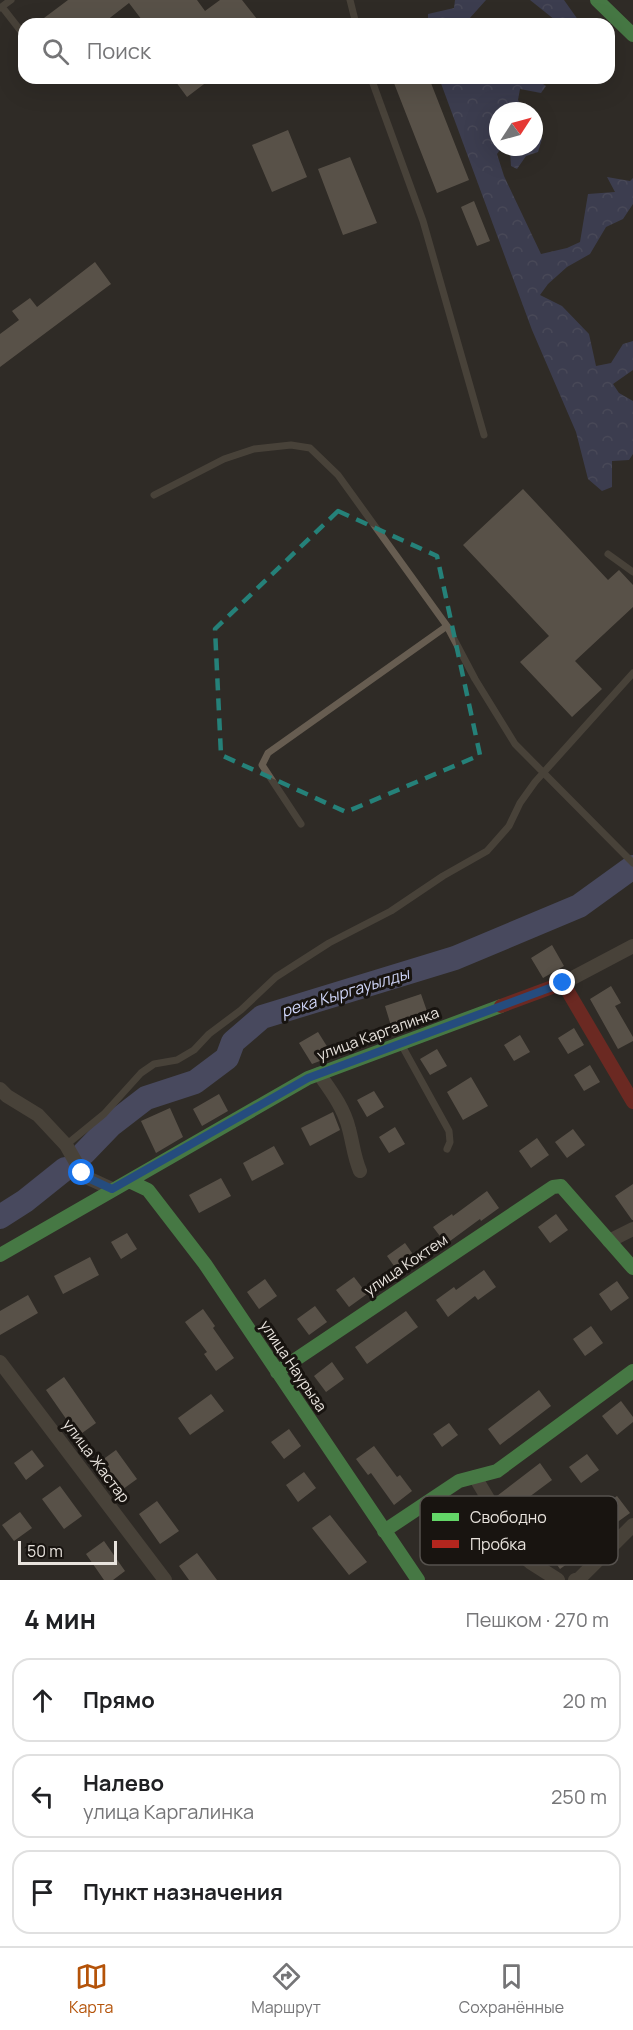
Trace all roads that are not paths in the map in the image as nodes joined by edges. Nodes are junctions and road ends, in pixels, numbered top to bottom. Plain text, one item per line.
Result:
1 (11, 0) edge
2 (350, 0) edge
3 (597, 0) edge
4 (1, 8) edge
5 (354, 18) edge
6 (18, 27) edge
7 (633, 34) edge
8 (373, 84) edge
9 (484, 435) dead end
10 (154, 495) dead end
11 (608, 554) dead end
12 (633, 572) edge
13 (447, 626) junction
14 (633, 673) edge
15 (542, 773) junction
16 (301, 824) dead end
17 (633, 863) edge
18 (633, 946) edge
19 (563, 983) junction
20 (401, 1044) junction
21 (319, 1074) junction
22 (2, 1095) edge
23 (633, 1102) edge
24 (66, 1145) junction
25 (447, 1149) dead end
26 (360, 1171) dead end
27 (129, 1181) junction
28 (112, 1189) junction
29 (633, 1229) edge
30 (609, 1242) junction
31 (0, 1255) edge
32 (633, 1268) edge
33 (0, 1362) edge
34 (633, 1371) edge
35 (277, 1372) junction
36 (12, 1378) junction
37 (0, 1386) edge
38 (475, 1477) junction
39 (436, 1496) edge
40 (486, 1496) edge
41 (420, 1507) edge
42 (633, 1525) edge
43 (384, 1531) junction
44 (618, 1540) edge
45 (535, 1565) edge
46 (592, 1565) edge
47 (165, 1580) edge
48 (418, 1580) edge
49 (558, 1580) edge
50 (575, 1580) edge

1 - 4 lane
2 - 5 lane
3 - 7 main road
4 - 6 lane
8 - 9 lane
10 - 13 lane
11 - 12 lane
13 - 15 lane
13 - 16 lane
14 - 15 lane
15 - 17 lane
15 - 24 lane
18 - 19 street
19 - 20 main road, улица Каргалинка
19 - 23 main road
20 - 21 main road, улица Каргалинка
20 - 25 lane
21 - 26 street
21 - 27 main road, улица Каргалинка
22 - 24 street
24 - 28 street
27 - 28 main road, улица Каргалинка
27 - 35 main road, улица Наурыза
28 - 31 main road, улица Каргалинка
29 - 30 street
30 - 32 main road
30 - 35 main road, улица Коктем
33 - 36 street, улица Жастар
34 - 38 main road
35 - 43 main road, улица Наурыза
36 - 37 street
36 - 47 street, улица Жастар
38 - 39 main road
38 - 40 street
41 - 43 main road
42 - 44 street
43 - 48 main road, улица Наурыза
45 - 49 street
46 - 50 street

